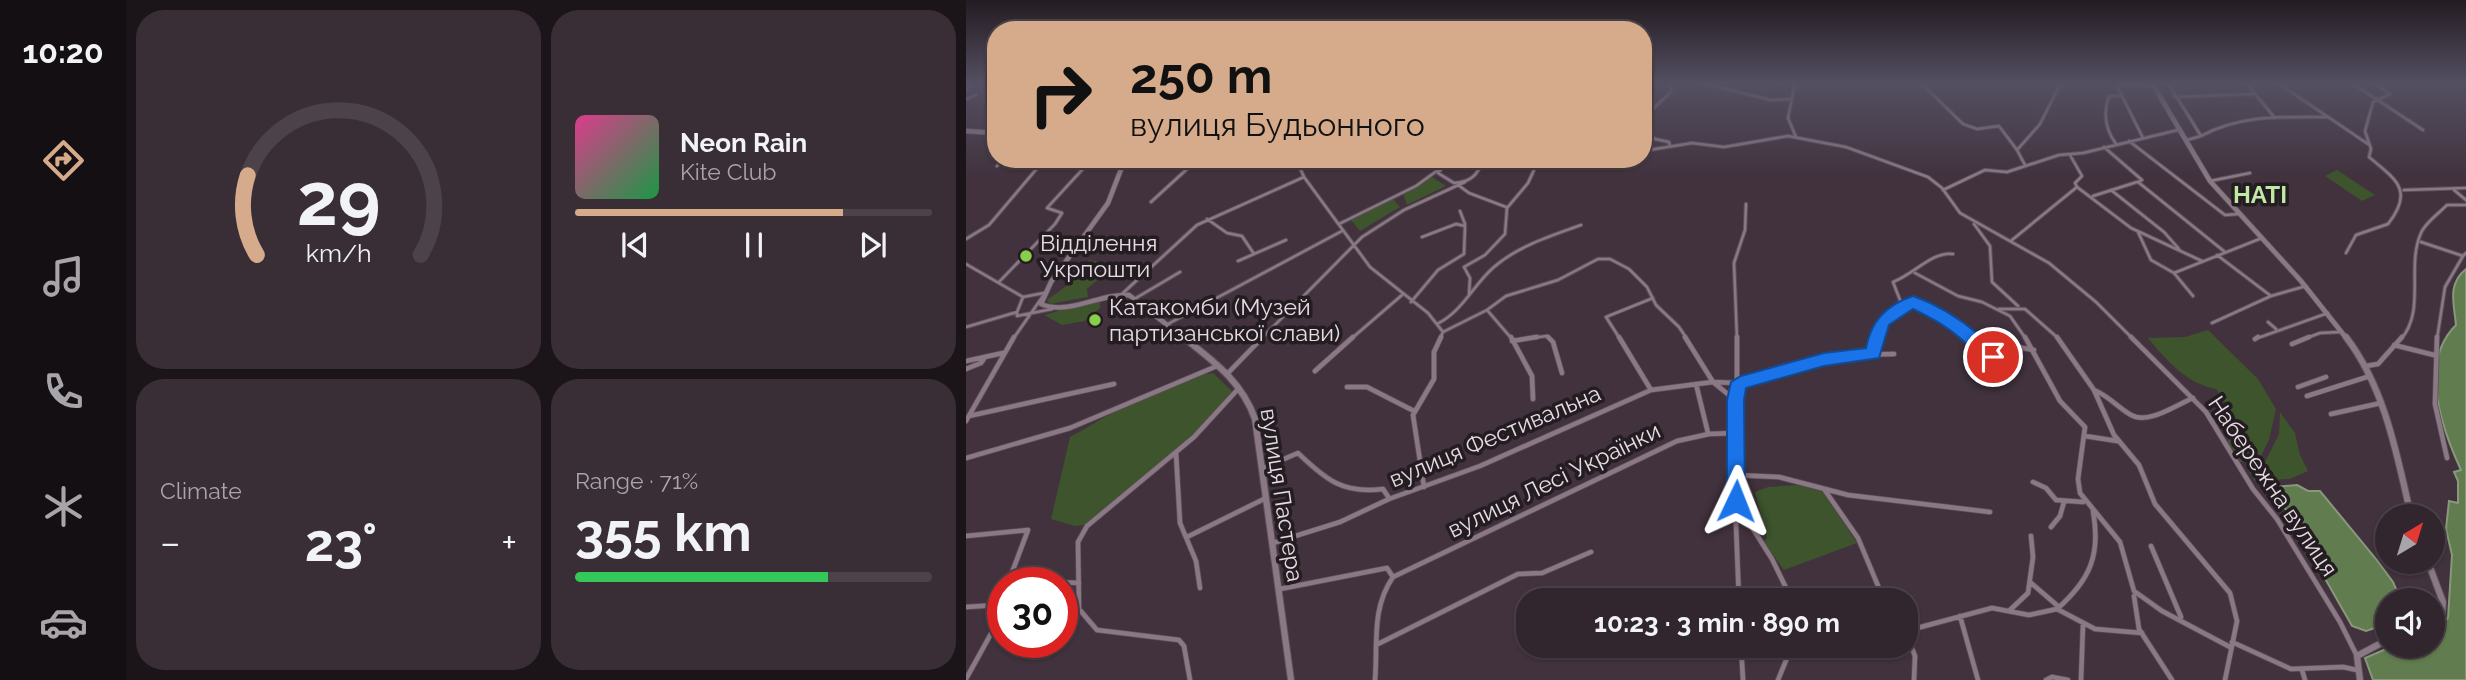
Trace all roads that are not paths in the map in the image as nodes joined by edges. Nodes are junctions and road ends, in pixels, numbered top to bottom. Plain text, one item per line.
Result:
1 (1789, 115) edge
2 (1952, 115) edge
3 (2045, 115) edge
4 (2106, 115) edge
5 (2130, 115) edge
6 (2170, 115) edge
7 (2187, 115) edge
8 (2272, 115) edge
9 (2326, 115) edge
10 (2371, 115) edge
11 (2400, 115) edge
12 (2329, 117) junction
13 (2275, 118) junction
14 (2178, 130) junction
15 (2423, 130) dead end
16 (966, 131) edge
17 (987, 132) edge
18 (1652, 136) edge
19 (1792, 136) junction
20 (2201, 137) junction
21 (2143, 138) junction
22 (2185, 140) junction
23 (2129, 141) junction
24 (2116, 144) junction
25 (2368, 144) junction
26 (1670, 146) junction
27 (2104, 147) junction
28 (1652, 149) edge
29 (2017, 150) junction
30 (2070, 155) junction
31 (2026, 166) junction
32 (1037, 168) edge
33 (1084, 168) edge
34 (1122, 168) edge
35 (1188, 168) edge
36 (1300, 168) edge
37 (1477, 168) edge
38 (1535, 168) edge
39 (1438, 170) joint
40 (2250, 173) dead end
41 (1304, 177) junction
42 (2210, 181) junction
43 (1465, 182) junction
44 (2138, 182) junction
45 (1458, 185) junction
46 (2077, 187) junction
47 (2466, 188) edge
48 (2453, 189) junction
49 (1944, 190) junction
50 (2111, 190) junction
51 (2404, 190) junction
52 (2092, 196) junction
53 (1151, 202) dead end
54 (2466, 202) edge
55 (1746, 204) dead end
56 (1507, 208) junction
57 (1461, 211) dead end
58 (2239, 214) junction
59 (1207, 219) junction
60 (1970, 219) junction
61 (1338, 224) junction
62 (1581, 225) dead end
63 (1465, 226) junction
64 (1343, 231) junction
65 (2138, 232) junction
66 (1422, 237) dead end
67 (2262, 238) junction
68 (966, 239) edge
69 (1286, 240) dead end
70 (2012, 240) junction
71 (2421, 242) junction
72 (1353, 245) junction
73 (2181, 250) junction
74 (2225, 252) junction
75 (2346, 253) dead end
76 (1254, 254) junction
77 (1953, 254) dead end
78 (2464, 254) edge
79 (2217, 255) junction
80 (1238, 261) dead end
81 (2202, 261) junction
82 (966, 264) edge
83 (1180, 272) dead end
84 (1914, 272) junction
85 (2174, 273) junction
86 (999, 282) junction
87 (2306, 286) junction
88 (1123, 293) junction
89 (1043, 294) junction
90 (1402, 295) junction
91 (2193, 296) dead end
92 (2271, 296) junction
93 (1023, 297) junction
94 (1468, 297) junction
95 (1136, 298) junction
96 (1653, 298) junction
97 (1411, 302) junction
98 (2020, 307) junction
99 (2012, 308) junction
100 (1052, 309) junction
101 (1996, 309) junction
102 (1487, 310) junction
103 (1899, 311) junction
104 (1017, 312) junction
105 (2328, 313) junction
106 (1028, 314) junction
107 (2268, 322) dead end
108 (2211, 323) dead end
109 (1168, 324) junction
110 (1437, 324) junction
111 (2016, 325) junction
112 (966, 327) edge
113 (2276, 329) junction
114 (1443, 332) junction
115 (2342, 332) junction
116 (2255, 340) dead end
117 (1512, 341) junction
118 (2292, 344) dead end
119 (2394, 345) junction
120 (2034, 350) junction
121 (1003, 353) junction
122 (1874, 353) junction
123 (1894, 354) dead end
124 (2434, 355) junction
125 (985, 357) junction
126 (966, 361) edge
127 (1219, 366) junction
128 (2366, 366) junction
129 (966, 369) edge
130 (1315, 371) dead end
131 (1228, 373) junction
132 (1562, 373) dead end
133 (2371, 376) junction
134 (2326, 377) dead end
135 (2317, 380) junction
136 (1713, 382) junction
137 (1114, 384) dead end
138 (1696, 384) junction
139 (1736, 385) junction
140 (1240, 387) junction
141 (1347, 387) dead end
142 (2298, 387) dead end
143 (2326, 389) junction
144 (1651, 390) junction
145 (2094, 390) junction
146 (2105, 396) junction
147 (2307, 396) dead end
148 (2193, 398) junction
149 (1533, 399) dead end
150 (1735, 400) junction
151 (2098, 403) junction
152 (2381, 403) junction
153 (1414, 411) junction
154 (2331, 414) dead end
155 (969, 416) junction
156 (966, 421) edge
157 (1735, 433) junction
158 (1709, 434) junction
159 (2085, 436) junction
160 (2119, 442) junction
161 (1177, 453) junction
162 (966, 458) edge
163 (2447, 458) dead end
164 (1263, 468) junction
165 (1734, 475) junction
166 (2033, 482) dead end
167 (1424, 487) junction
168 (1824, 489) junction
169 (1267, 497) junction
170 (1390, 499) junction
171 (1736, 501) junction
172 (2063, 502) junction
173 (2083, 502) junction
174 (2409, 504) edge
175 (2092, 510) junction
176 (1990, 512) dead end
177 (2051, 527) dead end
178 (966, 536) edge
179 (2031, 536) dead end
180 (1187, 537) junction
181 (1273, 543) junction
182 (2151, 546) dead end
183 (1591, 552) dead end
184 (1014, 567) edge
185 (1393, 577) junction
186 (1079, 583) joint
187 (2030, 583) junction
188 (1200, 588) dead end
189 (1739, 588) edge
190 (1786, 588) edge
191 (1879, 588) edge
192 (1279, 589) junction
193 (2135, 594) junction
194 (966, 607) edge
195 (987, 608) edge
196 (2058, 608) junction
197 (2009, 611) junction
198 (1960, 616) junction
199 (2182, 619) junction
200 (2083, 625) junction
201 (1918, 628) edge
202 (2142, 633) junction
203 (987, 637) edge
204 (2231, 644) junction
205 (1376, 645) junction
206 (2375, 646) edge
207 (2357, 656) junction
208 (1742, 658) edge
209 (1786, 658) edge
210 (1915, 658) edge
211 (2302, 670) junction
212 (2357, 670) junction
213 (966, 679) edge
214 (1190, 680) edge
215 (1292, 680) edge
216 (1375, 680) edge
217 (1743, 680) edge
218 (1779, 680) edge
219 (1914, 680) edge
220 (1978, 680) edge
221 (2046, 680) edge
222 (2067, 680) edge
223 (2081, 680) edge
224 (2172, 680) edge
225 (2225, 680) edge
226 (2305, 680) edge
227 (2360, 680) edge

1 - 19 street
2 - 29 street
3 - 29 street
4 - 24 street
5 - 21 street
6 - 14 street
7 - 20 street
8 - 13 street
9 - 12 street
10 - 25 street
11 - 15 street
12 - 13 street
12 - 25 street
13 - 20 street
14 - 21 street
14 - 22 street
16 - 17 street
18 - 26 street
19 - 26 street, Набережна вулиця
19 - 49 street, Набережна вулиця
20 - 22 street
21 - 23 street
22 - 42 street
23 - 24 street
23 - 58 street
24 - 27 street
25 - 51 street
26 - 28 street, Набережна вулиця
27 - 30 street
27 - 44 street
29 - 31 street
30 - 31 street
30 - 46 street
31 - 49 street
32 - 68 street
33 - 86 street
34 - 89 street
35 - 53 street
36 - 41 street
37 - 43 street
38 - 56 street
39 - 43 street
39 - 61 street
40 - 42 street
41 - 59 street
41 - 61 street
42 - 58 street
43 - 45 street
44 - 50 street
44 - 74 street
45 - 56 street
45 - 72 street
46 - 52 street
46 - 70 street
47 - 48 street
48 - 51 street
48 - 54 street
49 - 60 street, Набережна вулиця
50 - 52 street
50 - 73 street
51 - 75 street
52 - 65 street
54 - 71 street
55 - 139 street
56 - 94 street
57 - 63 street
58 - 67 street
59 - 76 street
59 - 88 street
60 - 70 street, Набережна вулиця
60 - 98 street
61 - 64 street
62 - 94 street
63 - 66 street
63 - 97 street
64 - 72 street
64 - 109 street
65 - 73 street
65 - 85 street
67 - 74 street
67 - 87 street
69 - 76 street
70 - 148 street, Набережна вулиця
71 - 78 street
71 - 119 street
72 - 90 street
72 - 131 street
73 - 81 street
74 - 79 street
76 - 80 street
77 - 84 street
78 - 124 street
79 - 81 street
79 - 92 street
81 - 85 street
82 - 86 street
83 - 95 street
84 - 101 street
84 - 103 street
85 - 91 street
86 - 93 street
87 - 92 street
87 - 105 street
88 - 95 street, вулиця Пастера
88 - 100 street
89 - 93 street
89 - 100 street
89 - 106 street
90 - 97 street
90 - 130 street
92 - 108 street
93 - 104 street
94 - 110 street
95 - 109 street, вулиця Пастера
96 - 102 street
96 - 136 street
96 - 144 street
97 - 110 street
98 - 99 street
98 - 145 street
99 - 101 street
99 - 111 street
100 - 106 street
101 - 111 street
102 - 114 street
102 - 117 street
103 - 120 street
103 - 122 street
104 - 106 street
104 - 112 street
105 - 113 street
105 - 115 street
106 - 121 street
107 - 113 street
109 - 127 street, вулиця Пастера
110 - 114 street
111 - 120 street
113 - 116 street
114 - 153 street
115 - 118 street
115 - 128 street
117 - 132 street
117 - 149 street
119 - 124 street
119 - 128 street
120 - 159 street
121 - 125 street
121 - 155 street
122 - 123 street
122 - 139 street
124 - 163 street
125 - 126 street
125 - 129 street
127 - 131 street, вулиця Пастера
127 - 162 street
128 - 133 street
131 - 140 street, вулиця Пастера
133 - 143 street
133 - 152 street
134 - 135 street
135 - 142 street
135 - 143 street
136 - 138 street, вулиця Фестивальна
136 - 139 street, вулиця Фестивальна
136 - 150 street
137 - 155 street
138 - 144 street, вулиця Фестивальна
138 - 158 street
139 - 150 street
140 - 161 street
140 - 164 street, вулиця Пастера
141 - 153 street
143 - 147 street
144 - 167 street, вулиця Фестивальна
145 - 146 street
145 - 151 street
146 - 148 street
146 - 151 street
148 - 207 street, Набережна вулиця
150 - 157 street
151 - 160 street
152 - 154 street
152 - 174 street
153 - 167 street
155 - 156 street
157 - 158 street, вулиця Лесі Українки
157 - 165 street
158 - 185 street, вулиця Лесі Українки
159 - 160 street
159 - 173 street
160 - 204 street
161 - 180 street
161 - 186 street
164 - 169 street, вулиця Пастера
164 - 170 street
165 - 168 street
165 - 171 street
166 - 172 street
167 - 170 street, вулиця Фестивальна
168 - 176 street
168 - 191 street
169 - 180 street
169 - 181 street, вулиця Пастера
170 - 181 street, вулиця Фестивальна
171 - 189 street
171 - 190 street
172 - 173 street
172 - 177 street
173 - 175 street
175 - 193 street
175 - 196 street
178 - 184 street
179 - 187 street
180 - 188 street
181 - 192 street, вулиця Пастера
182 - 199 street
183 - 205 street
185 - 192 street
185 - 205 street
186 - 214 street
187 - 196 street
187 - 197 street
192 - 215 street, вулиця Пастера
193 - 199 street
193 - 202 street
194 - 195 street
196 - 197 street
196 - 200 street
197 - 198 street
198 - 201 street
198 - 220 street
199 - 204 street
200 - 202 street
200 - 223 street
202 - 224 street
203 - 213 street
204 - 211 street
204 - 225 street
205 - 216 street
206 - 207 street
207 - 212 street
208 - 217 street
209 - 218 street
210 - 219 street
211 - 212 street
211 - 226 street
212 - 227 street
221 - 222 street

